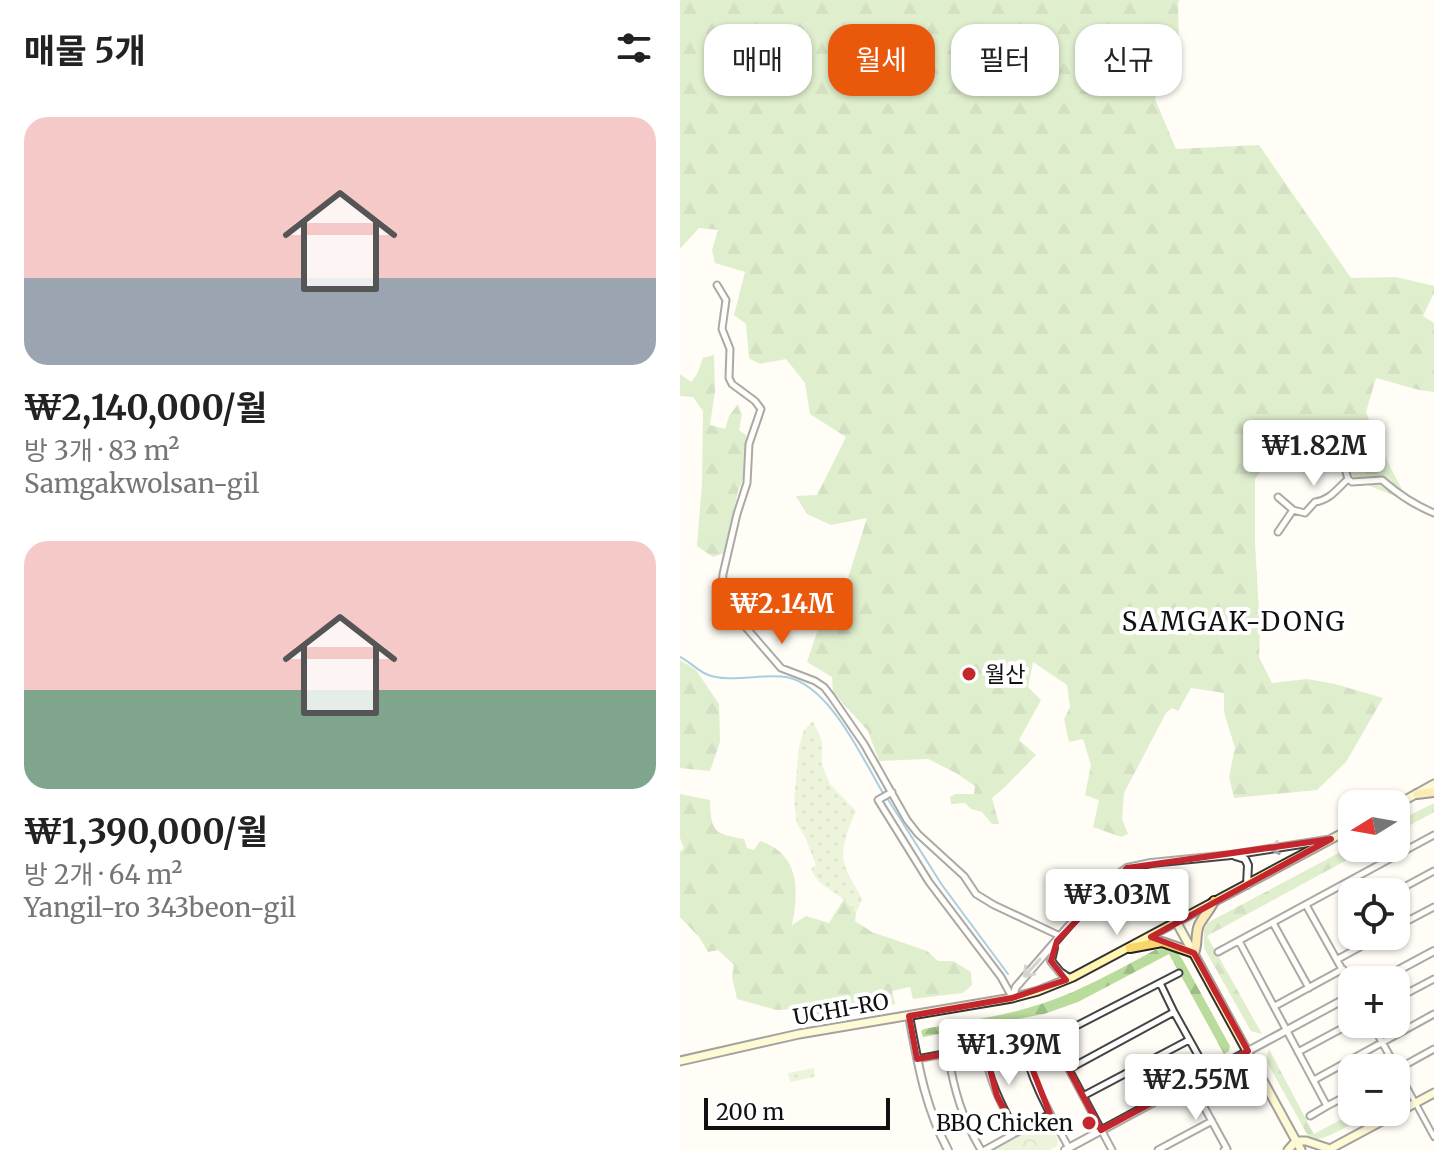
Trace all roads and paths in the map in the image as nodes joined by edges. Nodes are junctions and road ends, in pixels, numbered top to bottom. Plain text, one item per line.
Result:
1 (717, 285) dead end
2 (1344, 465) dead end
3 (1348, 479) junction
4 (1278, 497) dead end
5 (1293, 510) junction
6 (1434, 513) edge
7 (1278, 532) dead end
8 (1434, 784) edge
9 (892, 792) junction
10 (1434, 792) edge
11 (1417, 794) junction
12 (1410, 798) edge
13 (1338, 835) edge
14 (1434, 835) edge
15 (1331, 839) junction
16 (1231, 855) junction
17 (1434, 871) edge
18 (1356, 878) edge
19 (1410, 884) edge
20 (1246, 885) junction
21 (1338, 888) edge
22 (1214, 901) junction
23 (1306, 905) junction
24 (1434, 907) edge
25 (1410, 919) edge
26 (1177, 923) junction
27 (1273, 923) junction
28 (1059, 939) junction
29 (1239, 941) junction
30 (1130, 948) junction
31 (1354, 950) edge
32 (1434, 951) edge
33 (1218, 952) dead end
34 (1194, 953) junction
35 (1338, 959) junction
36 (1342, 966) edge
37 (1406, 966) edge
38 (1338, 972) edge
39 (1179, 973) dead end
40 (1069, 978) junction
41 (1434, 979) edge
42 (1160, 983) junction
43 (1309, 988) junction
44 (1410, 992) edge
45 (1012, 998) junction
46 (1338, 1003) edge
47 (1275, 1006) junction
48 (1174, 1012) junction
49 (1434, 1014) edge
50 (909, 1016) junction
51 (1287, 1030) junction
52 (1338, 1031) edge
53 (1050, 1034) junction
54 (1379, 1038) edge
55 (1022, 1039) junction
56 (1189, 1040) junction
57 (1382, 1043) junction
58 (984, 1047) junction
59 (1434, 1049) edge
60 (1248, 1051) junction
61 (1298, 1052) junction
62 (948, 1054) junction
63 (1388, 1054) edge
64 (917, 1059) junction
65 (680, 1061) edge
66 (1410, 1062) edge
67 (1069, 1069) junction
68 (1208, 1073) junction
69 (1314, 1080) junction
70 (1191, 1083) junction
71 (1410, 1093) edge
72 (1434, 1093) edge
73 (1083, 1096) junction
74 (1338, 1100) edge
75 (1416, 1103) junction
76 (1327, 1106) junction
77 (1050, 1114) junction
78 (1310, 1116) dead end
79 (1212, 1121) junction
80 (1101, 1130) junction
81 (1016, 1132) junction
82 (1434, 1137) edge
83 (1296, 1141) junction
84 (1067, 1149) edge
85 (948, 1150) edge
86 (983, 1150) edge
87 (1112, 1150) edge
88 (1158, 1150) edge
89 (1226, 1150) edge
90 (1288, 1150) edge
91 (1301, 1150) edge
92 (1330, 1150) edge

1 - 9 street
2 - 3 street
3 - 5 street
3 - 6 street
4 - 5 street
5 - 7 street
8 - 11 main road
9 - 28 street
9 - 45 street
10 - 11 main road
11 - 12 main road
13 - 15 main road, UCHI-RO
14 - 18 street
15 -> 16 street
15 - 20 main road, UCHI-RO
16 - 20 street
16 - 28 street
17 - 19 street
20 - 22 main road, UCHI-RO
21 - 23 street
22 - 26 main road, UCHI-RO
22 - 34 main road
23 - 27 street
23 - 35 street
24 - 25 street
26 - 30 main road, UCHI-RO
26 - 34 main road
27 - 29 street
27 - 43 street
28 - 40 street
28 -> 45 street
29 - 33 street
29 - 47 street
30 - 34 main road
30 - 40 main road, UCHI-RO
31 - 35 street
32 - 37 street
34 - 60 main road
35 - 36 street
38 - 43 street
39 - 42 street
40 - 45 main road, UCHI-RO
41 - 44 street
42 - 48 street
42 - 53 street
43 - 47 street
45 - 50 main road, UCHI-RO
46 - 51 street
47 - 51 street
48 - 56 street
48 - 67 street
49 - 57 street
50 - 64 street
50 - 65 main road, UCHI-RO
51 - 60 street
51 - 61 street
52 - 61 street
53 - 55 street
53 - 67 street
54 - 57 street
55 - 58 street
55 - 77 street
56 - 68 street
56 - 73 street
57 - 63 street
57 - 69 street
58 - 62 street
58 - 81 street
59 - 66 street
60 - 68 street
60 - 83 main road
61 - 69 street
62 - 64 street
62 - 86 street
64 - 85 street
67 - 73 street
68 - 70 street
69 - 76 street
70 - 79 street
70 - 80 street
71 - 75 street
72 - 75 main road
73 - 80 street
74 - 76 street
75 - 82 street
75 - 92 main road
76 - 78 street
77 - 81 street
77 - 84 street
79 - 88 street
79 - 89 street
80 - 84 street
80 - 87 street
81 - 86 street
83 - 90 main road
83 - 91 main road
83 - 92 main road

